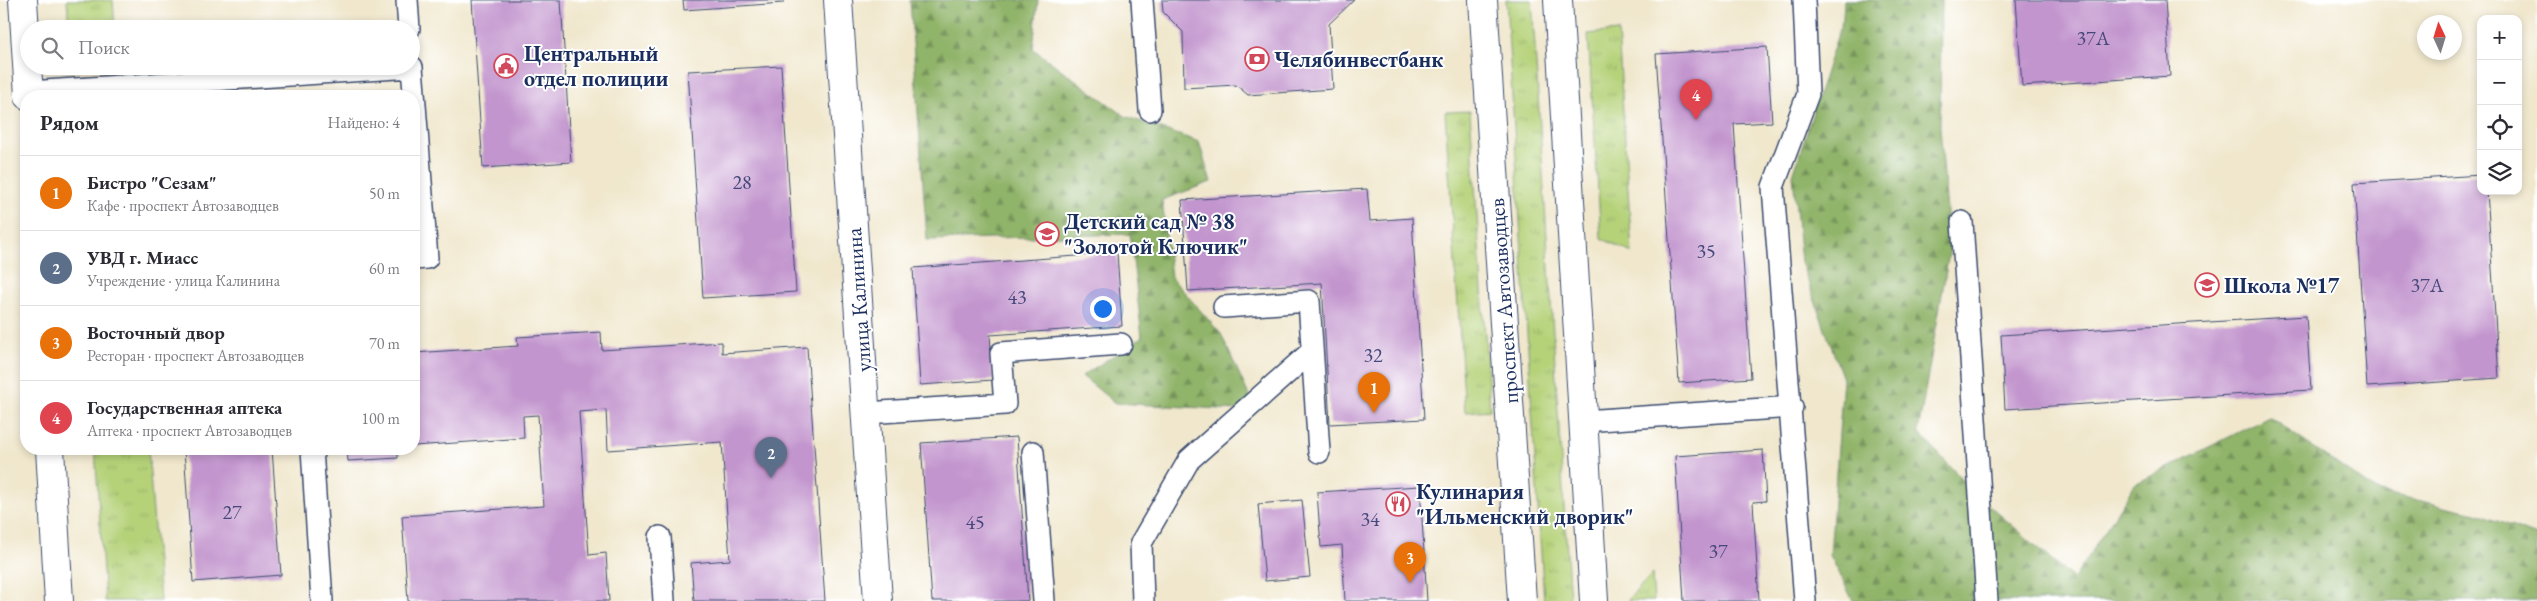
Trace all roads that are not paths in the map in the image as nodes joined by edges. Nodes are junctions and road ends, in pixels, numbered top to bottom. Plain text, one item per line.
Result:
1 (23, 0) edge
2 (407, 0) edge
3 (838, 0) edge
4 (1142, 0) edge
5 (1484, 0) edge
6 (1558, 0) edge
7 (1804, 0) edge
8 (24, 20) edge
9 (408, 20) edge
10 (28, 75) edge
11 (256, 75) edge
12 (413, 75) edge
13 (29, 90) edge
14 (77, 90) edge
15 (414, 90) edge
16 (1150, 110) dead end
17 (420, 167) edge
18 (1962, 222) dead end
19 (420, 259) edge
20 (1224, 307) dead end
21 (1121, 344) dead end
22 (1312, 351) junction
23 (1792, 407) junction
24 (866, 413) junction
25 (1583, 421) junction
26 (1033, 452) dead end
27 (1319, 452) dead end
28 (50, 455) edge
29 (312, 455) edge
30 (660, 537) dead end
31 (60, 601) edge
32 (322, 601) edge
33 (664, 601) edge
34 (878, 601) edge
35 (1044, 601) edge
36 (1143, 601) edge
37 (1522, 601) edge
38 (1594, 601) edge
39 (1806, 601) edge
40 (1987, 601) edge

1 - 8 main road
2 - 9 lane
3 - 24 main road, улица Калинина
4 - 16 lane
5 - 37 main road, проспект Автозаводцев
6 - 25 main road
7 - 23 lane
10 - 13 main road
11 - 14 lane
12 - 15 lane
17 - 19 lane
18 - 40 lane
20 - 22 lane
21 - 24 lane
22 - 27 lane
22 - 36 lane
23 - 25 lane
23 - 39 lane
24 - 34 main road, улица Калинина
25 - 38 main road
26 - 35 lane
28 - 31 main road
29 - 32 lane
30 - 33 lane

